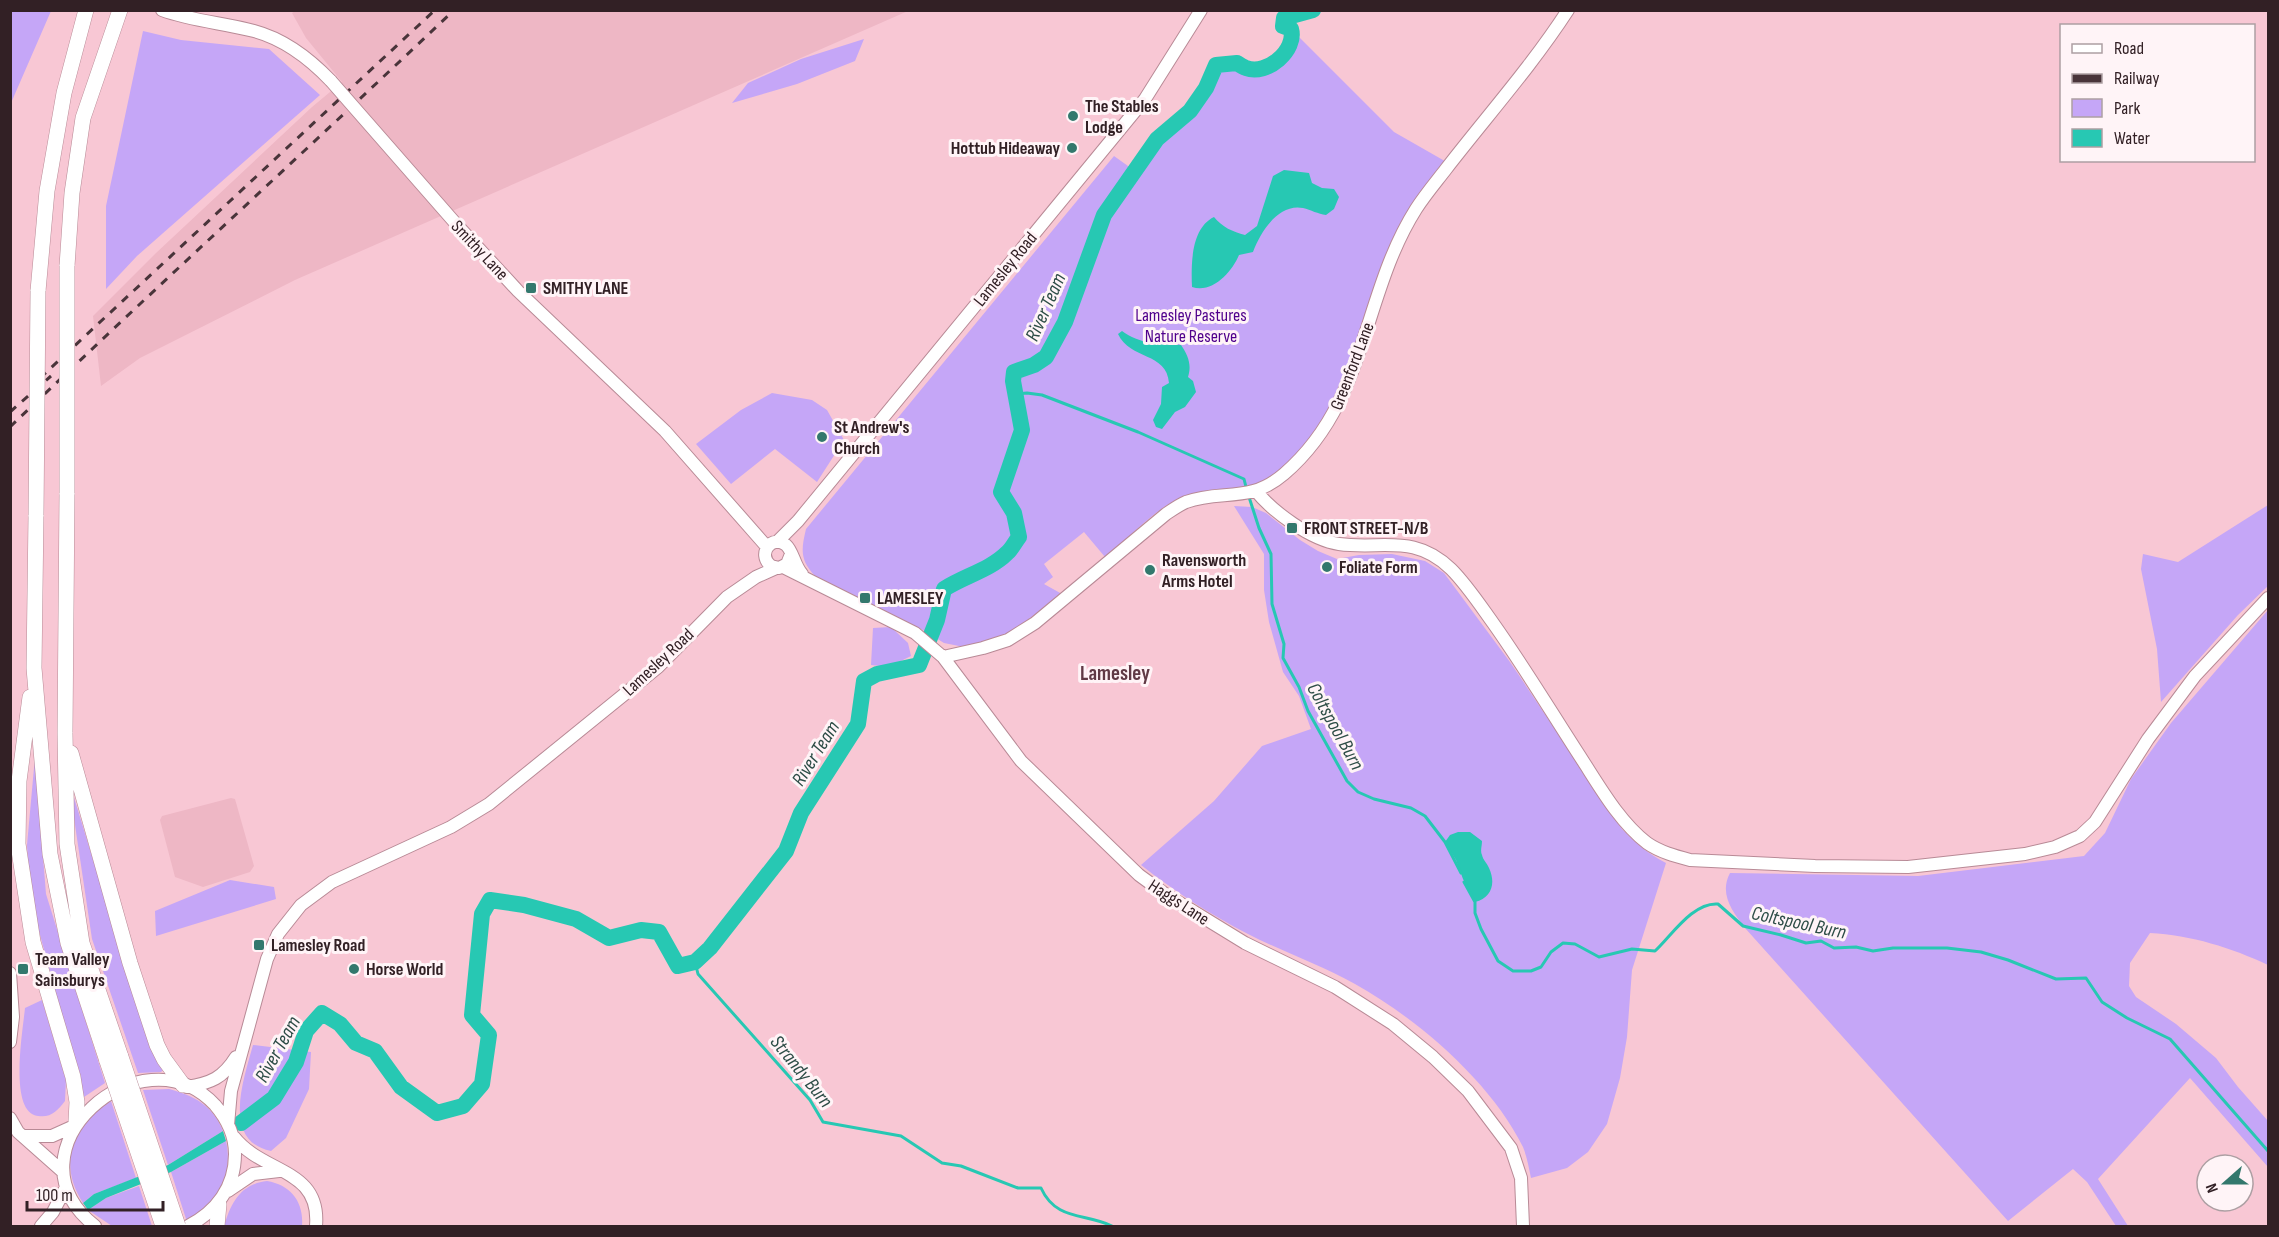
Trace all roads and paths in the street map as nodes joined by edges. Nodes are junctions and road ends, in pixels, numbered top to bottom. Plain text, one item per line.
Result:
1 (86, 10) edge
2 (120, 10) edge
3 (1201, 10) edge
4 (1568, 10) edge
5 (163, 11) edge
6 (1256, 491) junction
7 (798, 521) junction
8 (772, 544) junction
9 (790, 552) junction
10 (766, 560) junction
11 (779, 568) junction
12 (808, 578) junction
13 (749, 581) junction
14 (2268, 598) edge
15 (941, 656) junction
16 (33, 668) junction
17 (65, 733) junction
18 (10, 973) edge
19 (10, 1042) edge
20 (243, 1046) junction
21 (114, 1059) junction
22 (185, 1086) junction
23 (10, 1118) edge
24 (74, 1124) junction
25 (231, 1131) junction
26 (23, 1136) junction
27 (280, 1170) junction
28 (62, 1171) junction
29 (65, 1189) junction
30 (223, 1198) junction
31 (41, 1227) edge
32 (95, 1227) edge
33 (163, 1227) edge
34 (178, 1227) edge
35 (188, 1227) edge
36 (217, 1227) edge
37 (316, 1227) edge
38 (1523, 1227) edge

1 - 16 highway, bridge
2 - 17 highway, bridge
3 - 7 street, Lamesley Road
4 - 6 street, Greenford Lane
5 - 8 street, Smithy Lane, bridge
6 - 14 street
6 - 15 street, Greenford Lane
7 - 8 street, Lamesley Road
7 - 9 street, Lamesley Road
8 - 9 street
8 - 10 street
9 - 11 street
9 - 12 street, Haggs Lane
10 - 11 street
10 - 13 street, Lamesley Road
11 - 12 street, Haggs Lane
11 - 13 street, Lamesley Road
12 - 15 street, Haggs Lane
13 - 20 street, Lamesley Road
15 - 38 street, Haggs Lane
16 - 21 highway
16 - 24 highway
17 - 21 highway
17 - 22 highway
18 - 19 street
20 - 22 street, Lamesley Road
20 - 25 street, Lamesley Road
21 - 33 highway, bridge
21 - 34 highway, bridge
22 - 24 street
22 - 25 street
23 - 26 street
24 - 26 street
24 - 28 street
25 - 27 street
25 - 30 street, Lamesley Road
26 - 28 street
27 - 30 street
27 - 37 street
28 - 29 street
29 - 31 street
29 - 32 street
30 - 35 street
30 - 36 highway

